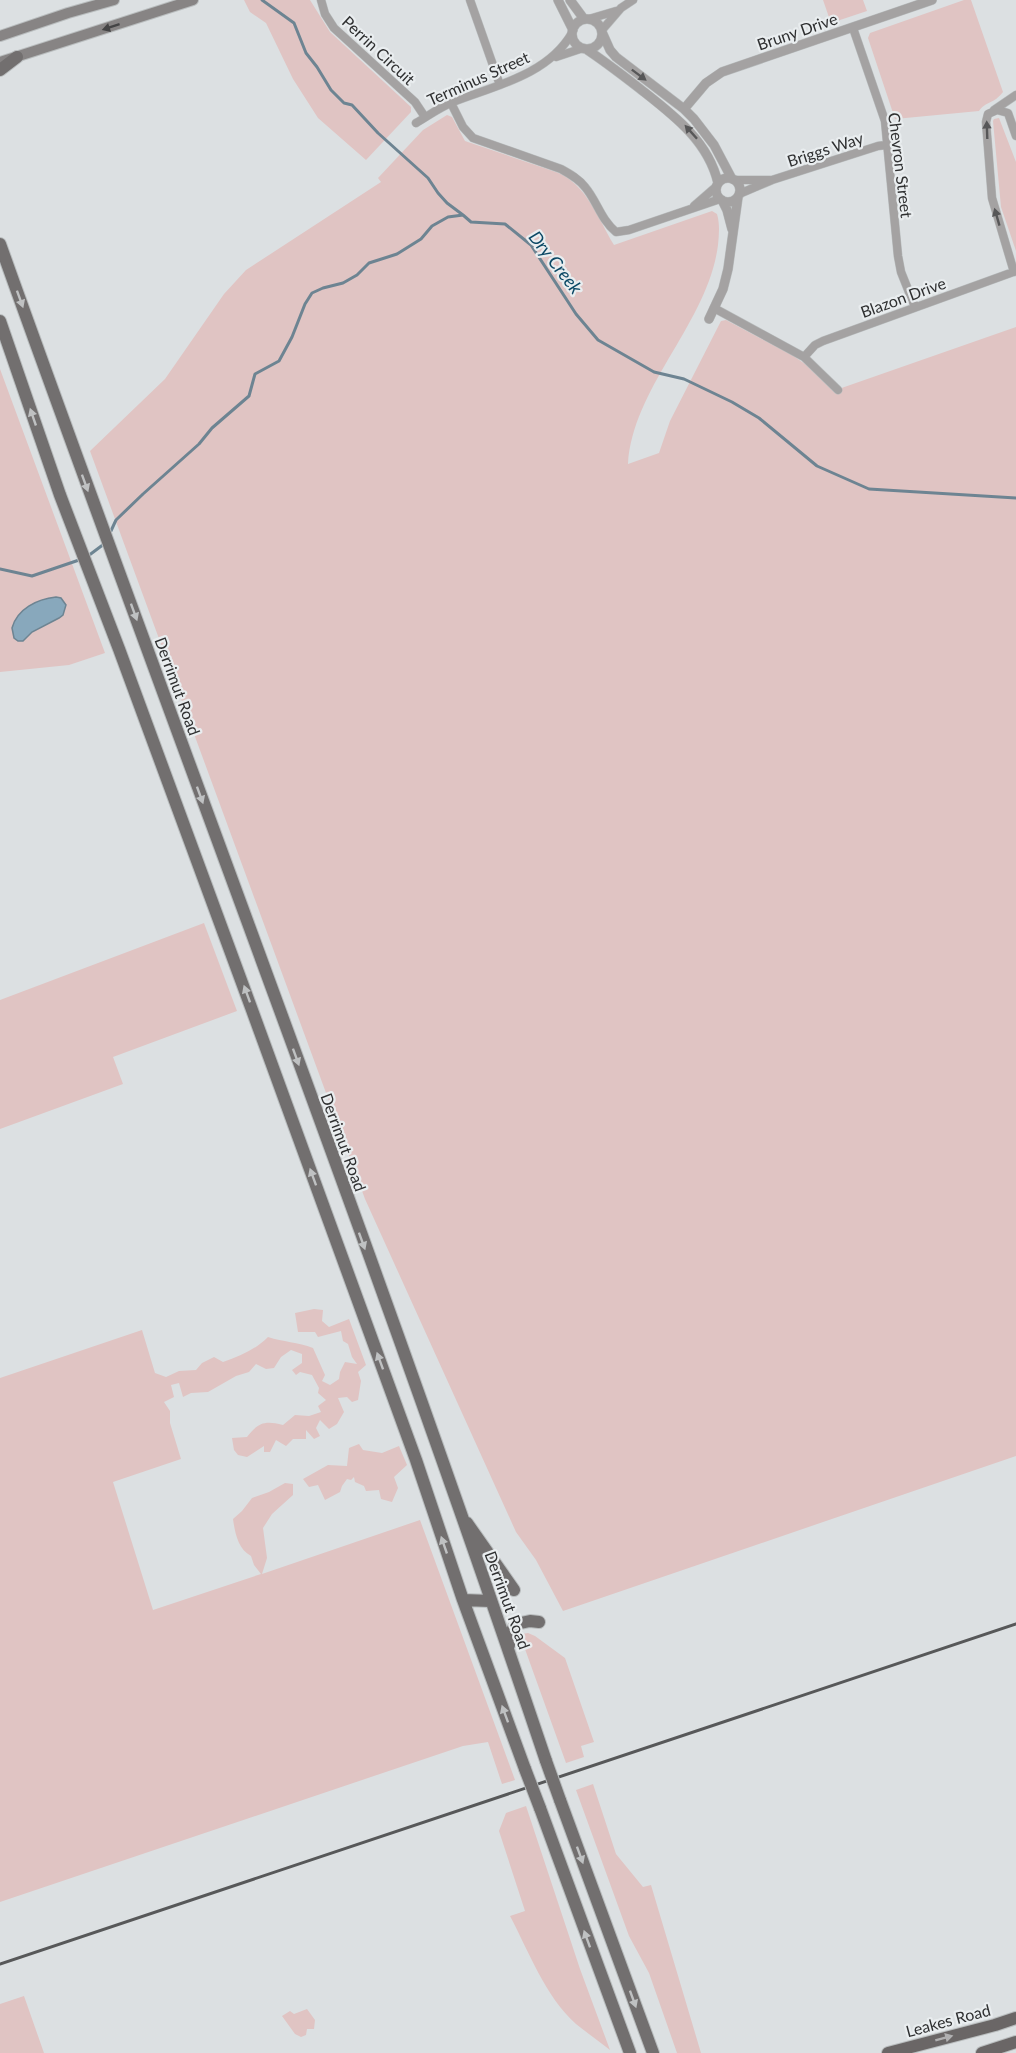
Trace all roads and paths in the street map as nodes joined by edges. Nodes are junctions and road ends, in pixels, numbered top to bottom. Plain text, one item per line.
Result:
1 (114, 0) edge
2 (193, 0) edge
3 (321, 0) edge
4 (470, 0) edge
5 (558, 0) edge
6 (570, 0) edge
7 (633, 0) edge
8 (932, 0) edge
9 (621, 8) junction
10 (586, 19) junction
11 (853, 28) junction
12 (602, 31) junction
13 (572, 32) junction
14 (0, 36) edge
15 (584, 48) junction
16 (17, 57) junction
17 (551, 58) junction
18 (0, 62) edge
19 (0, 70) edge
20 (500, 85) junction
21 (1016, 95) edge
22 (451, 103) junction
23 (684, 109) junction
24 (1000, 112) junction
25 (425, 117) junction
26 (416, 123) dead end
27 (1016, 136) edge
28 (886, 145) junction
29 (733, 179) junction
30 (772, 180) junction
31 (717, 185) junction
32 (739, 195) junction
33 (721, 200) junction
34 (693, 207) junction
35 (732, 231) junction
36 (0, 244) edge
37 (1015, 272) edge
38 (915, 307) junction
39 (714, 308) junction
40 (709, 319) dead end
41 (0, 321) edge
42 (804, 357) junction
43 (838, 390) dead end
44 (461, 1515) junction
45 (486, 1588) junction
46 (514, 1590) dead end
47 (463, 1600) junction
48 (490, 1601) junction
49 (539, 1622) dead end
50 (510, 1654) junction
51 (1016, 2018) edge
52 (1016, 2042) edge
53 (653, 2050) edge
54 (630, 2053) edge
55 (888, 2053) edge
56 (982, 2053) edge

1 - 14 main road
2 -> 16 main road
3 - 25 street, Perrin Circuit
4 - 20 street
5 - 13 street
6 - 10 street
7 - 9 street
8 - 11 street, Bruny Drive
9 - 10 street
9 - 12 street
10 - 12 street
10 - 13 street
11 - 23 street, Bruny Drive
11 - 28 street, Chevron Street
12 - 15 street
12 -> 23 street
13 - 15 street
13 - 17 street, Terminus Street
15 - 17 street, Terminus Street
31 -> 15 street
16 - 18 main road
16 - 19 main road
17 - 20 street, Terminus Street
20 - 22 street, Terminus Street
21 - 24 street
21 - 24 street
22 - 25 street, Terminus Street
22 - 34 street
23 - 29 street
24 - 27 street
37 -> 24 street
25 - 26 street, Terminus Street
28 - 30 street, Briggs Way
28 - 38 street, Chevron Street
29 - 30 street, Briggs Way
29 - 31 street
29 - 32 street
30 - 32 street, Briggs Way
31 - 33 street
31 - 34 street
32 - 33 street
32 - 35 street
33 - 34 street
33 - 35 street
35 - 39 street
36 -> 44 main road, Derrimut Road
37 - 38 street, Blazon Drive
38 - 42 street, Blazon Drive
39 - 40 street
39 - 42 street
47 -> 41 main road
42 - 43 street
44 - 45 main road, Derrimut Road
44 - 46 main road
45 - 47 main road
45 - 48 main road, Derrimut Road
47 - 48 main road
54 -> 47 main road, bridge
48 - 50 main road, Derrimut Road
49 - 50 main road
50 -> 53 main road, Derrimut Road, bridge
55 -> 51 highway, Leakes Road
52 - 56 highway

